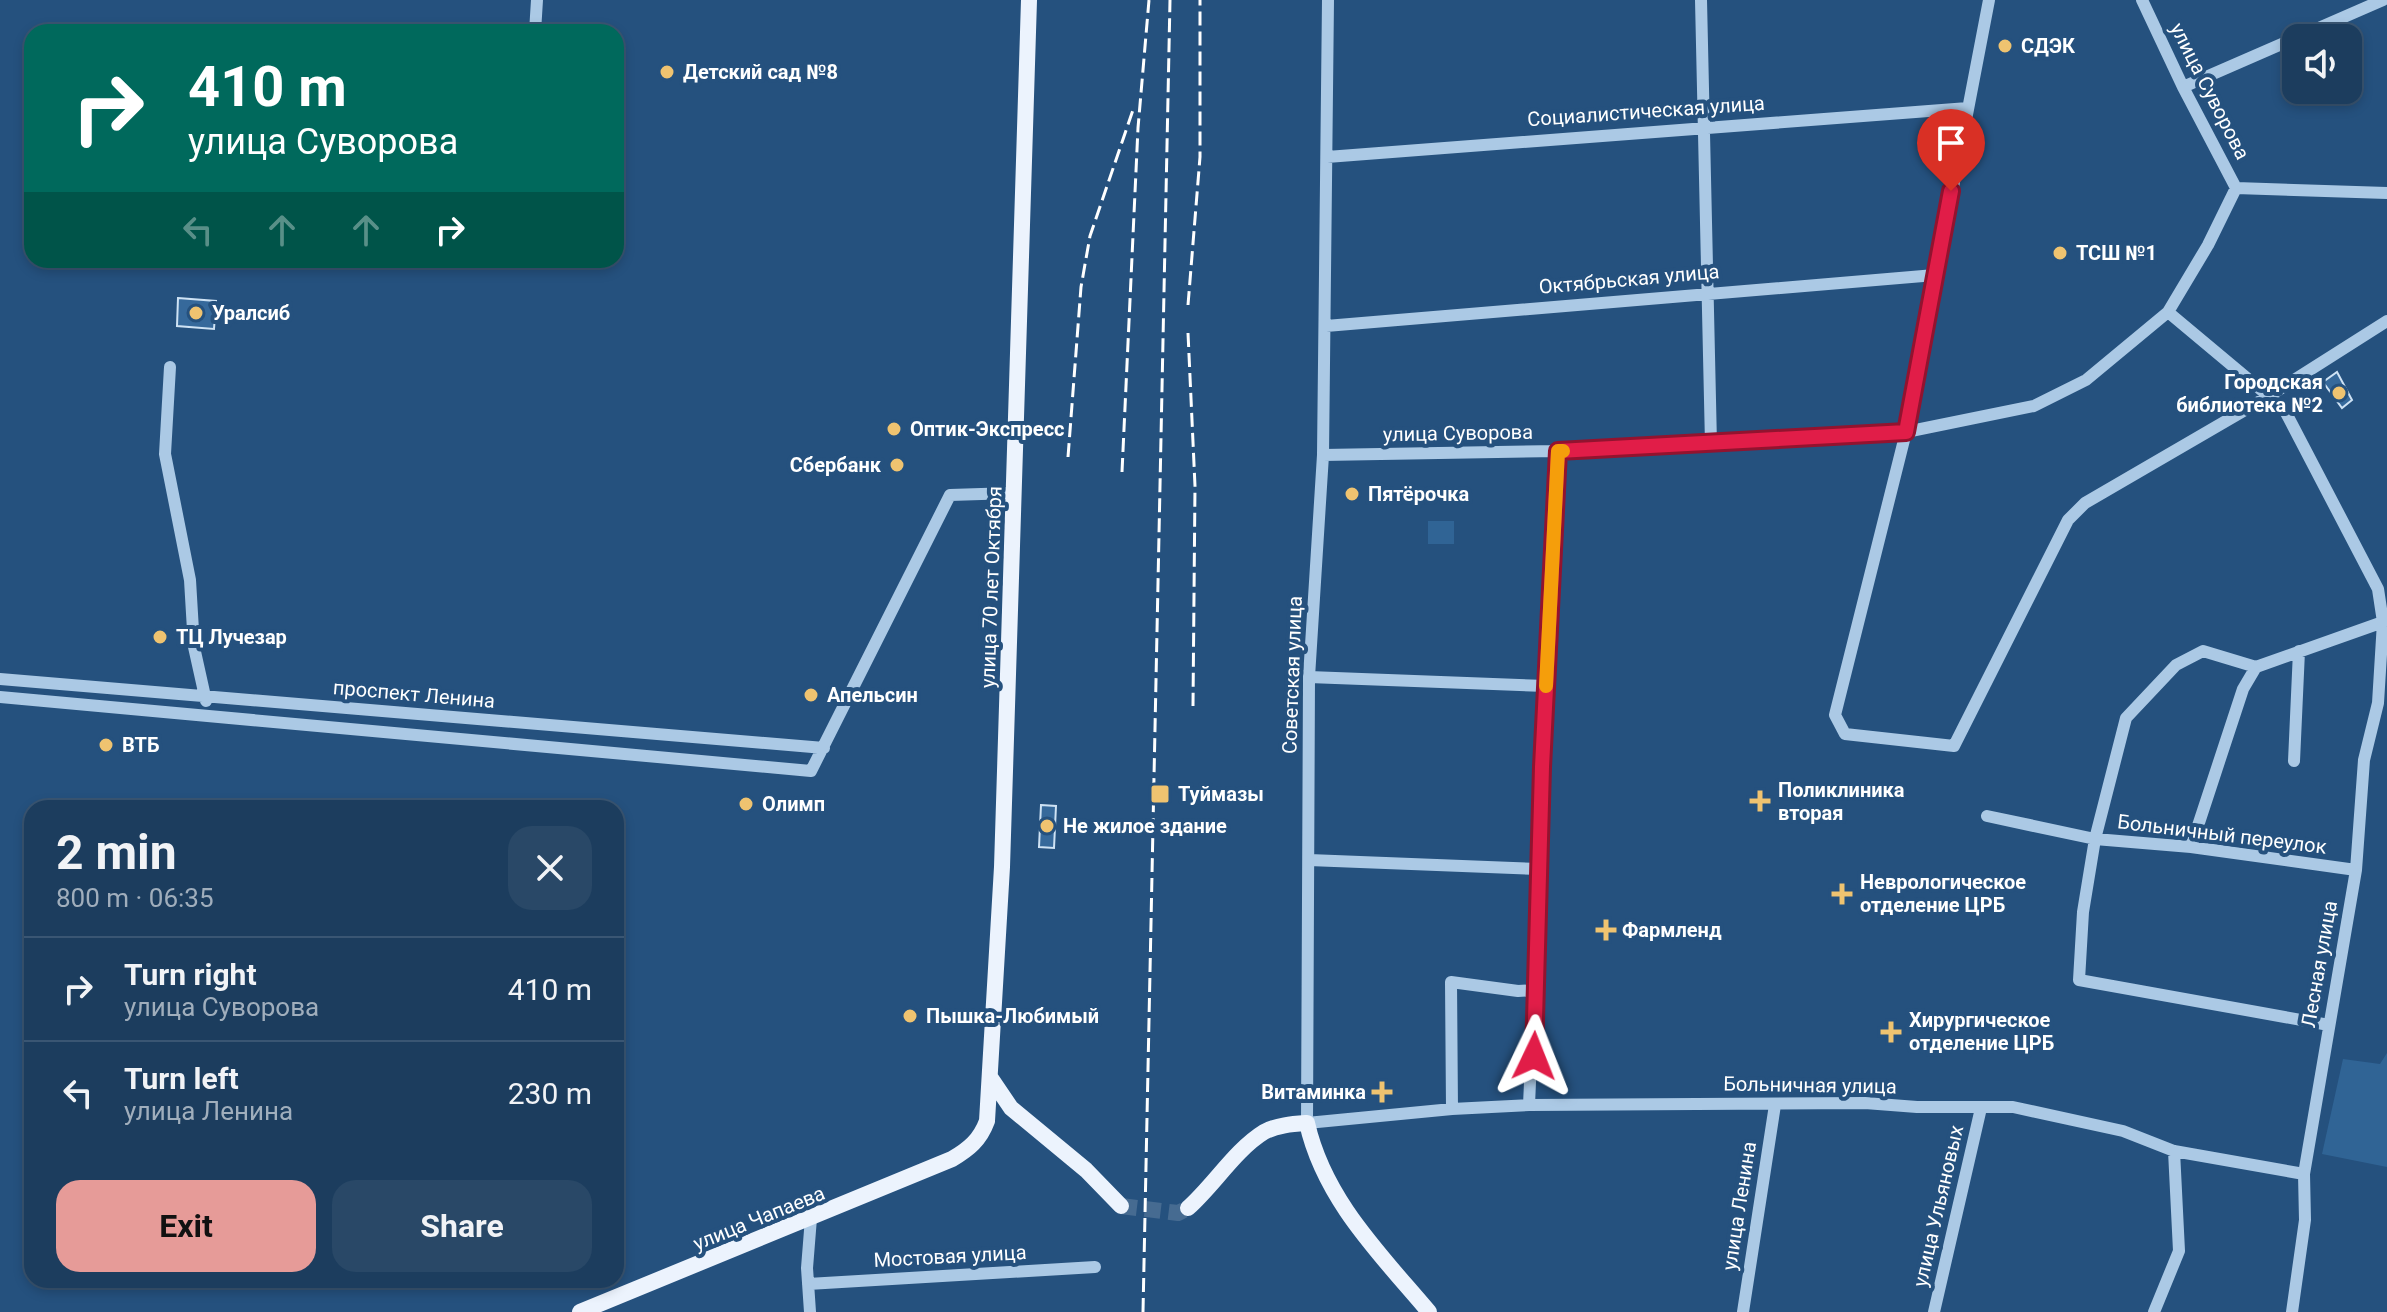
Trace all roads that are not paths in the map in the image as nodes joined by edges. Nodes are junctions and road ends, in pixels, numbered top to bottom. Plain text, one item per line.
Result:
1 (537, 0) edge
2 (1029, 0) edge
3 (1328, 0) edge
4 (1701, 0) edge
5 (1989, 0) edge
6 (2142, 0) edge
7 (2383, 0) edge
8 (536, 24) edge
9 (2183, 87) junction
10 (1968, 108) junction
11 (1704, 126) junction
12 (1327, 157) junction
13 (2236, 188) junction
14 (2387, 193) edge
15 (1935, 275) junction
16 (1708, 292) junction
17 (2168, 312) junction
18 (2387, 321) edge
19 (1326, 326) junction
20 (170, 367) dead end
21 (2269, 396) junction
22 (1906, 432) junction
23 (1711, 444) junction
24 (1558, 451) junction
25 (1323, 455) junction
26 (1013, 493) junction
27 (2383, 622) junction
28 (2299, 651) junction
29 (2256, 667) junction
30 (1309, 677) junction
31 (0, 679) edge
32 (1546, 686) junction
33 (206, 696) junction
34 (0, 697) edge
35 (2382, 705) edge
36 (205, 716) junction
37 (824, 748) junction
38 (2294, 761) dead end
39 (1987, 816) dead end
40 (2095, 839) junction
41 (2191, 847) junction
42 (1309, 860) junction
43 (1539, 869) junction
44 (2356, 870) junction
45 (1536, 990) junction
46 (2329, 1025) junction
47 (990, 1077) junction
48 (1529, 1105) junction
49 (1775, 1105) junction
50 (1981, 1108) junction
51 (1452, 1109) junction
52 (1307, 1123) junction
53 (2174, 1151) junction
54 (952, 1159) joint
55 (2304, 1174) junction
56 (1121, 1206) tunnel mouth
57 (1188, 1208) tunnel mouth
58 (811, 1218) junction
59 (1095, 1267) dead end
60 (808, 1284) junction
61 (580, 1312) edge
62 (810, 1312) edge
63 (1429, 1312) edge
64 (1743, 1312) edge
65 (1934, 1312) edge
66 (2154, 1312) edge
67 (2292, 1312) edge

1 - 8 street
2 - 26 main road, улица 70 лет Октября
3 - 12 street, Советская улица
4 - 11 street
5 - 10 street
6 - 9 street, улица Суворова
7 - 9 street
9 - 13 street, улица Суворова
10 - 11 street, Социалистическая улица
10 - 15 street
11 - 12 street, Социалистическая улица
11 - 16 street
12 - 19 street, Советская улица
13 - 14 street
13 - 17 street, улица Суворова
15 - 16 street, Октябрьская улица
15 - 22 street
16 - 19 street, Октябрьская улица
16 - 23 street
17 - 21 street, Лесная улица
17 - 22 street, улица Суворова
18 - 21 street
19 - 25 street, Советская улица
20 - 33 street
21 - 22 street
21 - 27 street, Лесная улица
22 - 23 street, улица Суворова
23 - 24 street, улица Суворова
24 - 25 street, улица Суворова
24 - 32 street
25 - 30 street, Советская улица
26 - 37 street
26 - 47 main road, улица 70 лет Октября
27 - 28 street
27 - 35 street, Лесная улица
28 - 29 street
28 - 38 street
29 - 40 street
29 - 41 street
30 - 32 street
30 - 42 street, Советская улица
31 - 33 street, проспект Ленина
32 - 43 street
33 - 36 street
33 - 37 street, проспект Ленина
34 - 36 street, проспект Ленина
35 - 44 street, Лесная улица
36 - 37 street, проспект Ленина
39 - 40 street
40 - 41 street, Больничный переулок
40 - 46 street, Больничный переулок
41 - 44 street, Больничный переулок
42 - 43 street
42 - 52 street, Советская улица
43 - 45 street
44 - 46 street, Лесная улица
45 - 48 street
45 - 51 street
46 - 55 street, Лесная улица
47 - 54 main road, улица 70 лет Октября
47 - 56 main road
48 - 49 street, Больничная улица
48 - 51 street, Больничная улица
49 - 50 street, Больничная улица
49 - 64 street, улица Ленина
50 - 53 street, Больничная улица
50 - 65 street, улица Ульяновых
51 - 52 street, Больничная улица
52 - 57 main road
52 - 63 main road, Советская улица
53 - 55 street, Больничная улица
53 - 66 street
54 - 58 main road, улица Чапаева
55 - 67 street, Лесная улица
58 - 60 street
58 - 61 main road, улица Чапаева
59 - 60 street, Мостовая улица
60 - 62 street

